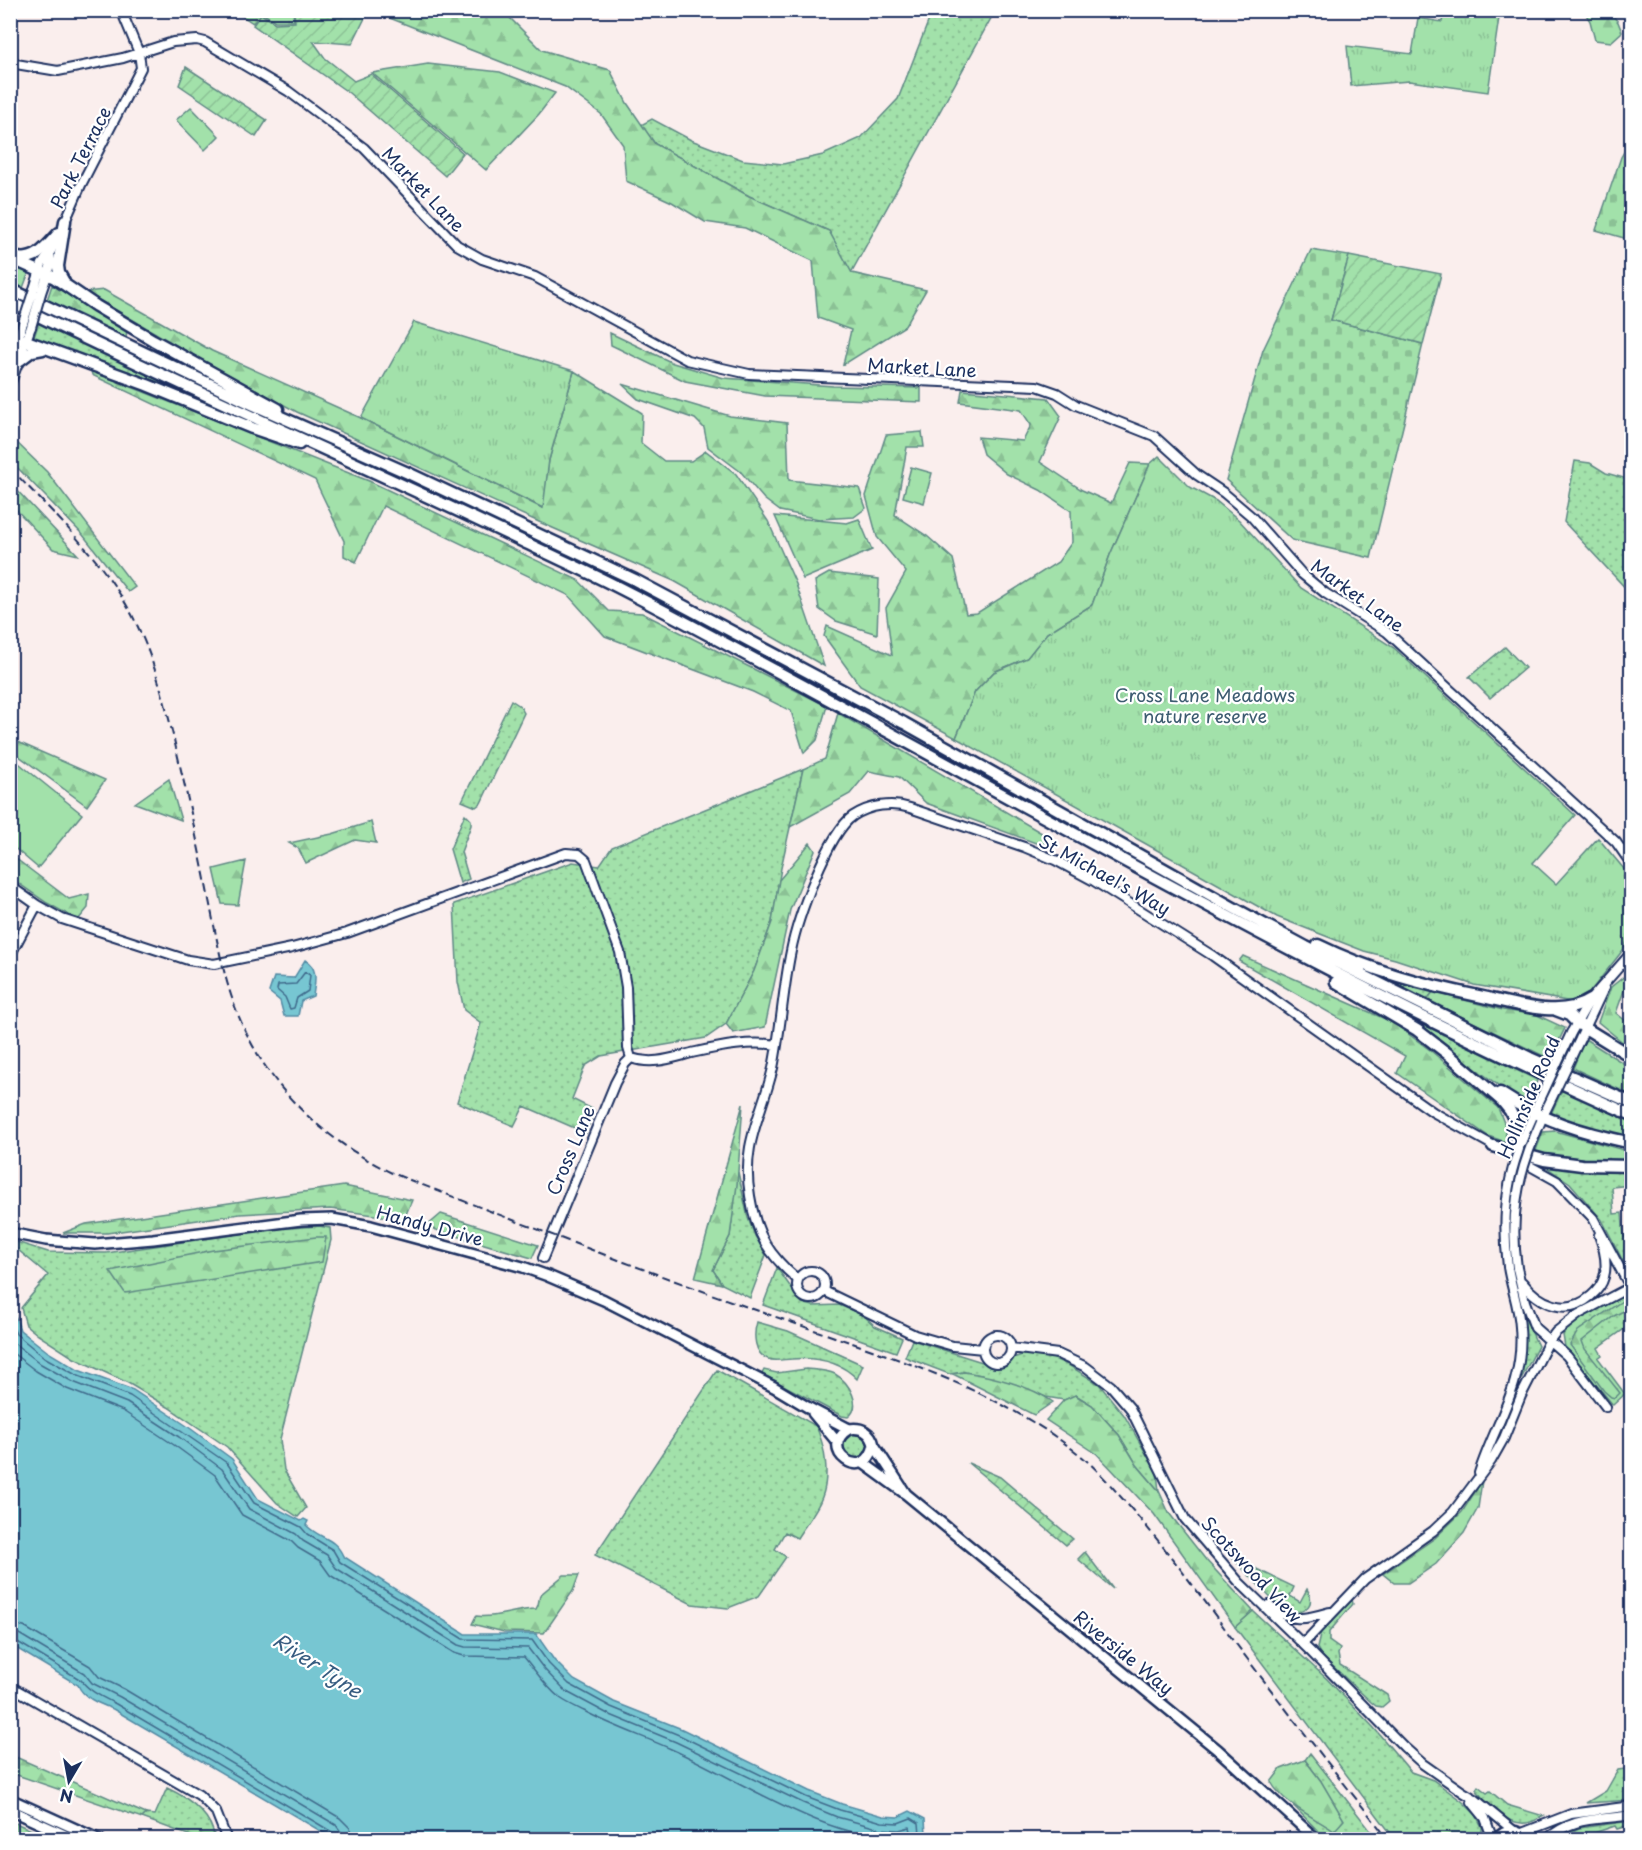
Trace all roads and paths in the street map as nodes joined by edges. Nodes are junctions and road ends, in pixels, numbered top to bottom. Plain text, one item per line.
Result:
1 (121, 10) edge
2 (139, 53) junction
3 (10, 63) edge
4 (65, 221) junction
5 (59, 233) junction
6 (10, 257) edge
7 (44, 272) junction
8 (66, 286) junction
9 (10, 289) edge
10 (10, 302) edge
11 (18, 338) edge
12 (49, 350) junction
13 (15, 362) edge
14 (10, 385) edge
15 (356, 449) junction
16 (349, 460) junction
17 (1632, 865) edge
18 (10, 886) edge
19 (1197, 887) junction
20 (37, 905) junction
21 (1221, 914) junction
22 (1632, 952) edge
23 (10, 956) edge
24 (1609, 978) junction
25 (1590, 1000) junction
26 (1554, 1009) junction
27 (1578, 1028) junction
28 (777, 1044) junction
29 (1632, 1057) edge
30 (631, 1058) junction
31 (1470, 1072) junction
32 (1632, 1103) edge
33 (1540, 1112) junction
34 (1632, 1115) edge
35 (1522, 1130) junction
36 (1632, 1143) edge
37 (1493, 1146) junction
38 (1518, 1152) joint
39 (1632, 1166) edge
40 (1594, 1221) junction
41 (10, 1233) edge
42 (543, 1258) dead end
43 (1520, 1278) junction
44 (798, 1280) junction
45 (1631, 1287) edge
46 (824, 1292) junction
47 (1549, 1341) junction
48 (1011, 1348) junction
49 (983, 1349) junction
50 (1521, 1396) junction
51 (1606, 1407) dead end
52 (809, 1408) junction
53 (1504, 1416) junction
54 (849, 1429) junction
55 (838, 1443) junction
56 (874, 1445) junction
57 (862, 1462) junction
58 (1478, 1477) junction
59 (906, 1494) junction
60 (1239, 1582) junction
61 (1332, 1612) junction
62 (1303, 1644) junction
63 (10, 1686) edge
64 (1463, 1792) junction
65 (10, 1799) edge
66 (1632, 1806) edge
67 (10, 1810) edge
68 (1632, 1815) edge
69 (1521, 1834) edge
70 (76, 1839) edge
71 (100, 1839) edge
72 (227, 1839) edge
73 (1317, 1839) edge
74 (1494, 1839) edge
75 (1546, 1839) edge

1 - 2 street
2 - 3 street, Market Lane
2 - 4 street, Park Terrace
2 - 17 street, Market Lane
4 - 5 street, Park Terrace
4 - 8 highway
5 - 6 highway
5 - 7 street, Park Terrace
6 - 7 highway
7 - 8 highway
7 - 11 street, Park Terrace, bridge
8 - 15 highway
9 - 15 highway
10 - 16 highway
11 - 12 highway
11 - 13 street, Park Terrace
12 - 13 highway
12 - 16 highway
13 - 14 street, Park Terrace
15 - 19 highway
16 - 21 highway
18 - 20 street
19 - 26 highway
19 - 32 highway
20 - 23 street
20 - 30 street
21 - 31 highway
21 - 34 highway
22 - 24 street, Hollinside Road
24 - 25 street, Hollinside Road
24 - 27 street, Hollinside Road
25 - 26 highway
25 - 27 street, Hollinside Road
26 - 27 highway
27 - 29 highway
27 - 33 street, Hollinside Road, bridge
27 - 33 street, Hollinside Road, bridge
28 - 30 street
28 - 37 street, St Michael's Way
28 - 44 street
30 - 42 street, Cross Lane
31 - 33 highway
31 - 35 highway
33 - 35 street, Hollinside Road
33 - 36 highway
33 - 43 street, Hollinside Road, bridge
35 - 38 highway
37 - 39 highway
37 - 40 street, St Michael's Way
38 - 53 street, Hollinside Road, bridge
40 - 43 street
40 - 45 street
41 - 52 main road, Handy Drive
43 - 47 street, Hollinside Road
44 - 46 street
44 - 46 street
45 - 47 street
46 - 49 street
47 - 50 street, Hollinside Road
47 - 51 street
48 - 49 street
48 - 49 street
48 - 60 street, Scotswood View
50 - 53 street, Hollinside Road
50 - 58 street, Hollinside Road
52 - 54 main road
52 - 55 main road
53 - 58 street, Hollinside Road
54 - 55 main road
54 - 56 main road
55 - 57 main road
56 - 57 main road
56 - 59 main road
57 - 59 main road
58 - 61 street, Hollinside Road
59 - 73 main road, Riverside Way
60 - 61 street
60 - 62 street, Scotswood View
61 - 62 street, Hollinside Road
62 - 64 street, Scotswood View
63 - 72 street
64 - 69 street, Scotswood View
64 - 74 street, Scotswood View
65 - 71 main road
66 - 69 street
67 - 70 main road
68 - 75 street
69 - 74 main road

